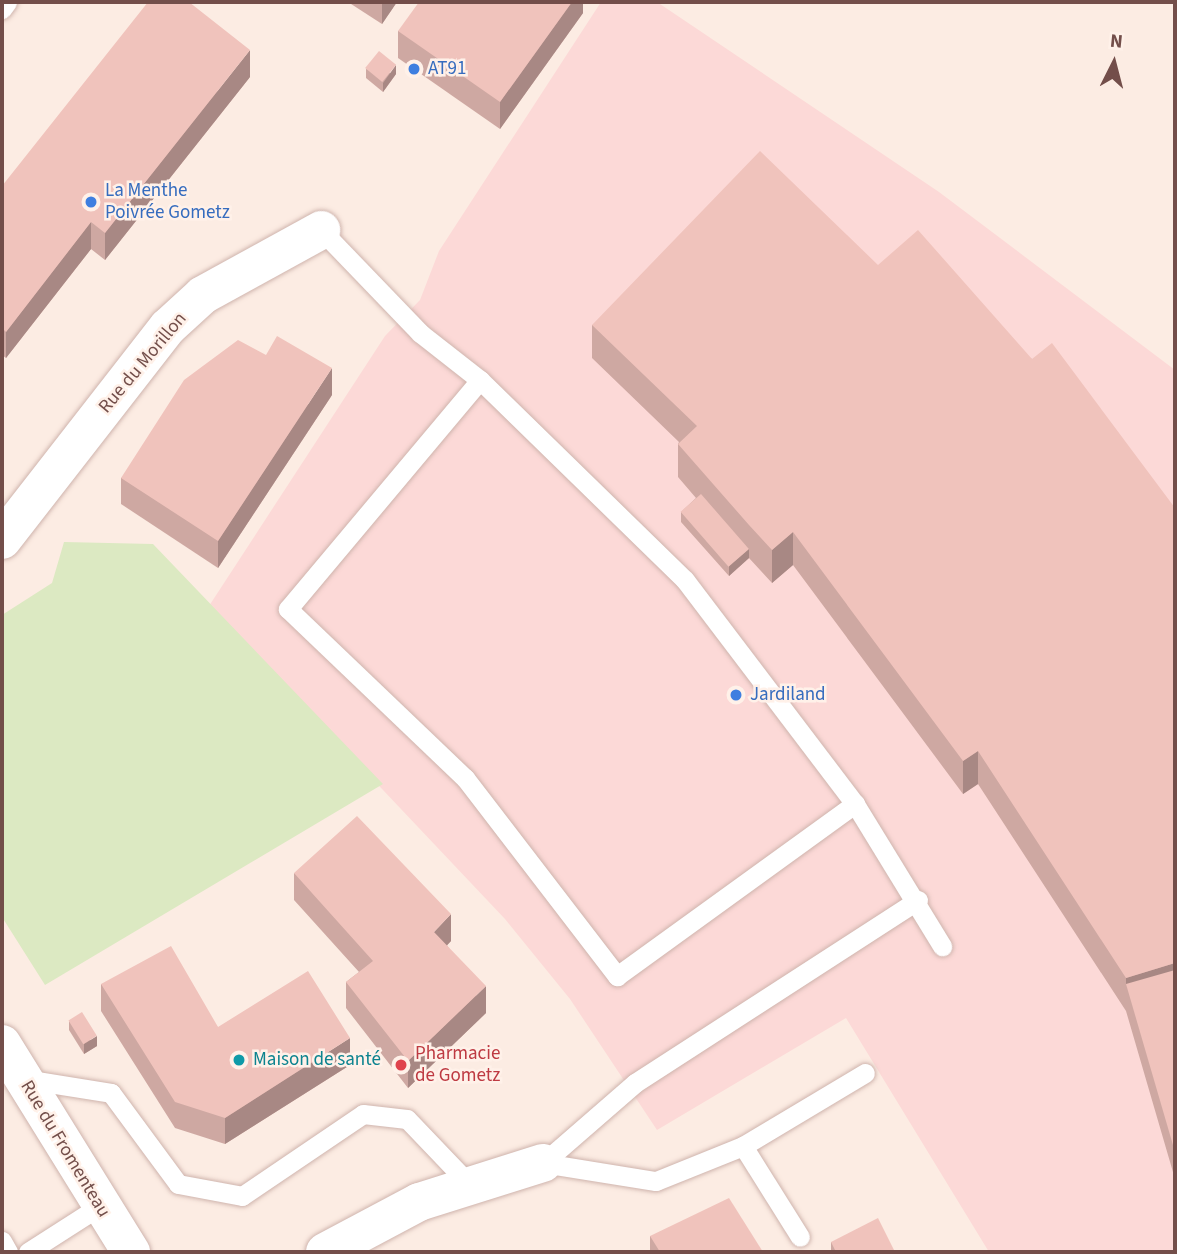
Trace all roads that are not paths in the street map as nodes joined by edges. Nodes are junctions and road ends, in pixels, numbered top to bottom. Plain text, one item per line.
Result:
1 (7, 2) edge
2 (2, 9) edge
3 (321, 230) joint
4 (480, 380) junction
5 (2, 540) edge
6 (855, 804) junction
7 (918, 900) junction
8 (942, 946) dead end
9 (7, 1054) edge
10 (865, 1073) dead end
11 (743, 1146) junction
12 (543, 1163) junction
13 (471, 1186) junction
14 (98, 1206) junction
15 (800, 1237) dead end
16 (2, 1241) edge
17 (8, 1252) edge
18 (28, 1252) edge
19 (131, 1252) edge
20 (325, 1252) edge

1 - 2 lane
3 - 4 lane
3 - 5 street, Rue du Morillon
4 - 6 lane
4 - 6 lane
6 - 7 lane
7 - 8 lane
7 - 12 lane
9 - 13 lane
9 - 14 street, Rue du Fromenteau
10 - 11 lane
11 - 12 lane
11 - 15 lane
12 - 13 street
13 - 20 street
14 - 18 lane
14 - 19 street, Rue du Fromenteau
16 - 17 lane

